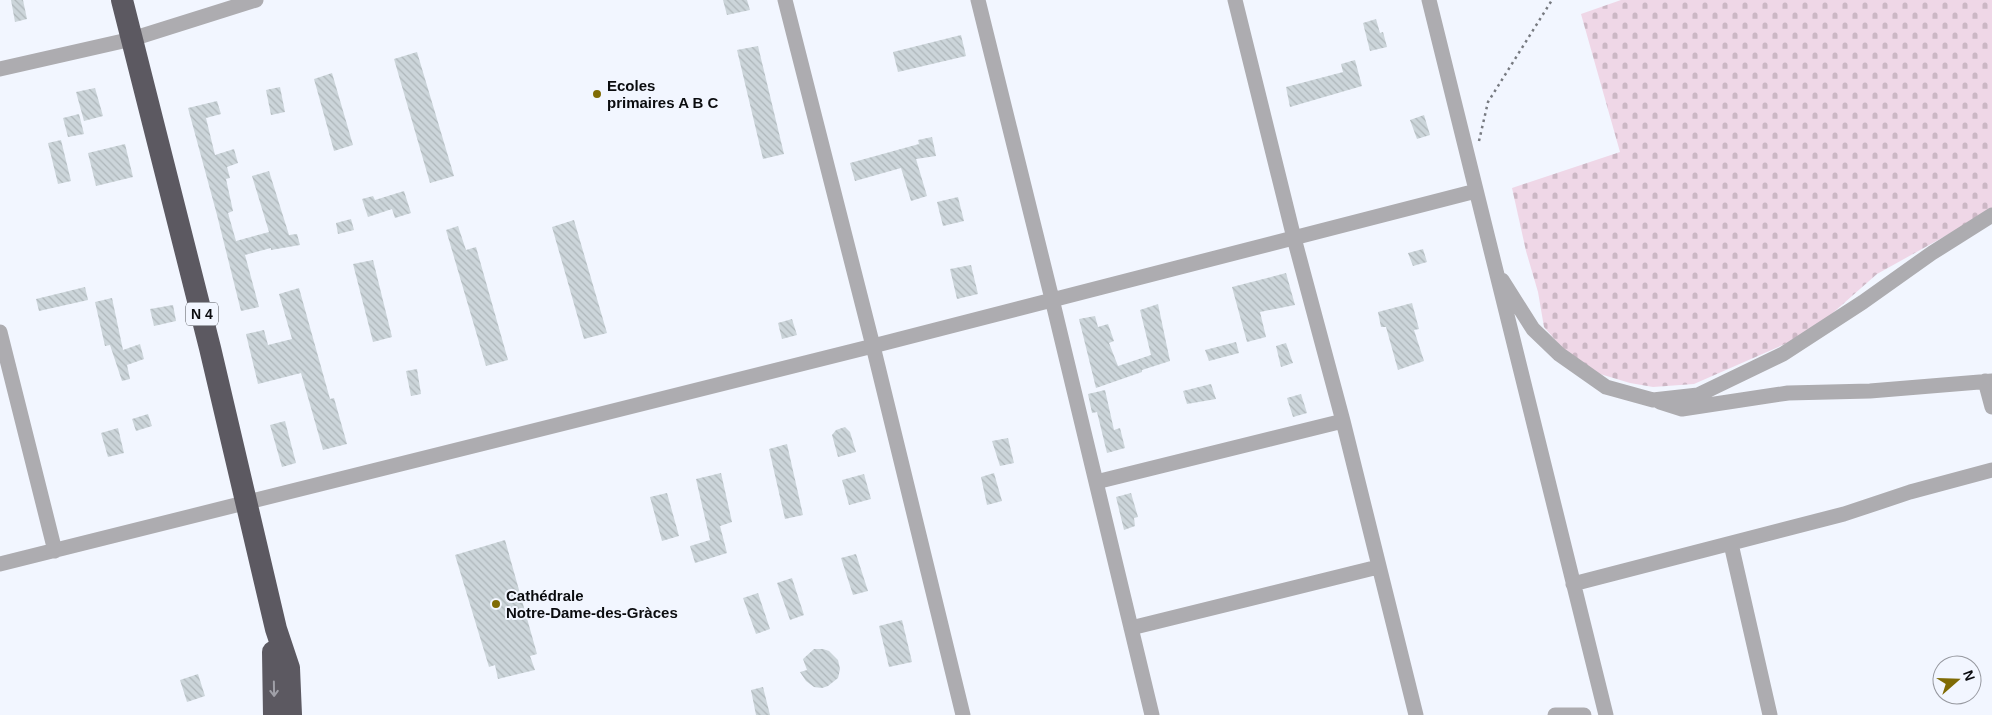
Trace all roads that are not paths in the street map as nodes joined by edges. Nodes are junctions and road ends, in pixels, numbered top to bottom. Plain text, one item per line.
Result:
1 (122, 0) edge
2 (256, 0) edge
3 (785, 0) edge
4 (978, 0) edge
5 (1235, 0) edge
6 (1428, 0) edge
7 (132, 39) junction
8 (0, 69) edge
9 (1476, 191) junction
10 (1992, 215) edge
11 (1294, 238) junction
12 (1495, 268) junction
13 (1052, 299) junction
14 (0, 332) edge
15 (873, 346) junction
16 (1989, 381) edge
17 (1653, 400) junction
18 (1992, 407) edge
19 (1343, 421) junction
20 (1992, 470) edge
21 (1096, 482) junction
22 (248, 502) junction
23 (1731, 544) junction
24 (55, 550) junction
25 (0, 564) edge
26 (1378, 568) junction
27 (1573, 584) junction
28 (1131, 628) junction
29 (276, 629) junction
30 (274, 715) edge
31 (291, 715) edge
32 (963, 715) edge
33 (1152, 715) edge
34 (1416, 715) edge
35 (1555, 715) edge
36 (1584, 715) edge
37 (1606, 715) edge
38 (1770, 715) edge

1 - 7 highway, N 4
2 - 7 street
3 - 15 street
4 - 13 street
5 - 11 street
6 - 9 street
7 - 8 street
7 - 22 highway, N 4
9 - 11 street
9 - 12 street
10 - 17 street
11 - 13 street
11 - 19 street
12 - 17 street
12 - 27 street
13 - 15 street
13 - 21 street
14 - 24 street
15 - 22 street
15 - 32 street
16 - 17 street
16 - 18 street
19 - 21 street
19 - 26 street
20 - 23 street
21 - 28 street
22 - 24 street
22 - 29 highway, N 4
23 - 27 street
23 - 38 street
24 - 25 street
26 - 28 street
26 - 34 street
27 - 37 street
28 - 33 street
29 -> 30 highway, N 4
29 - 31 highway, N 4
35 - 36 street

